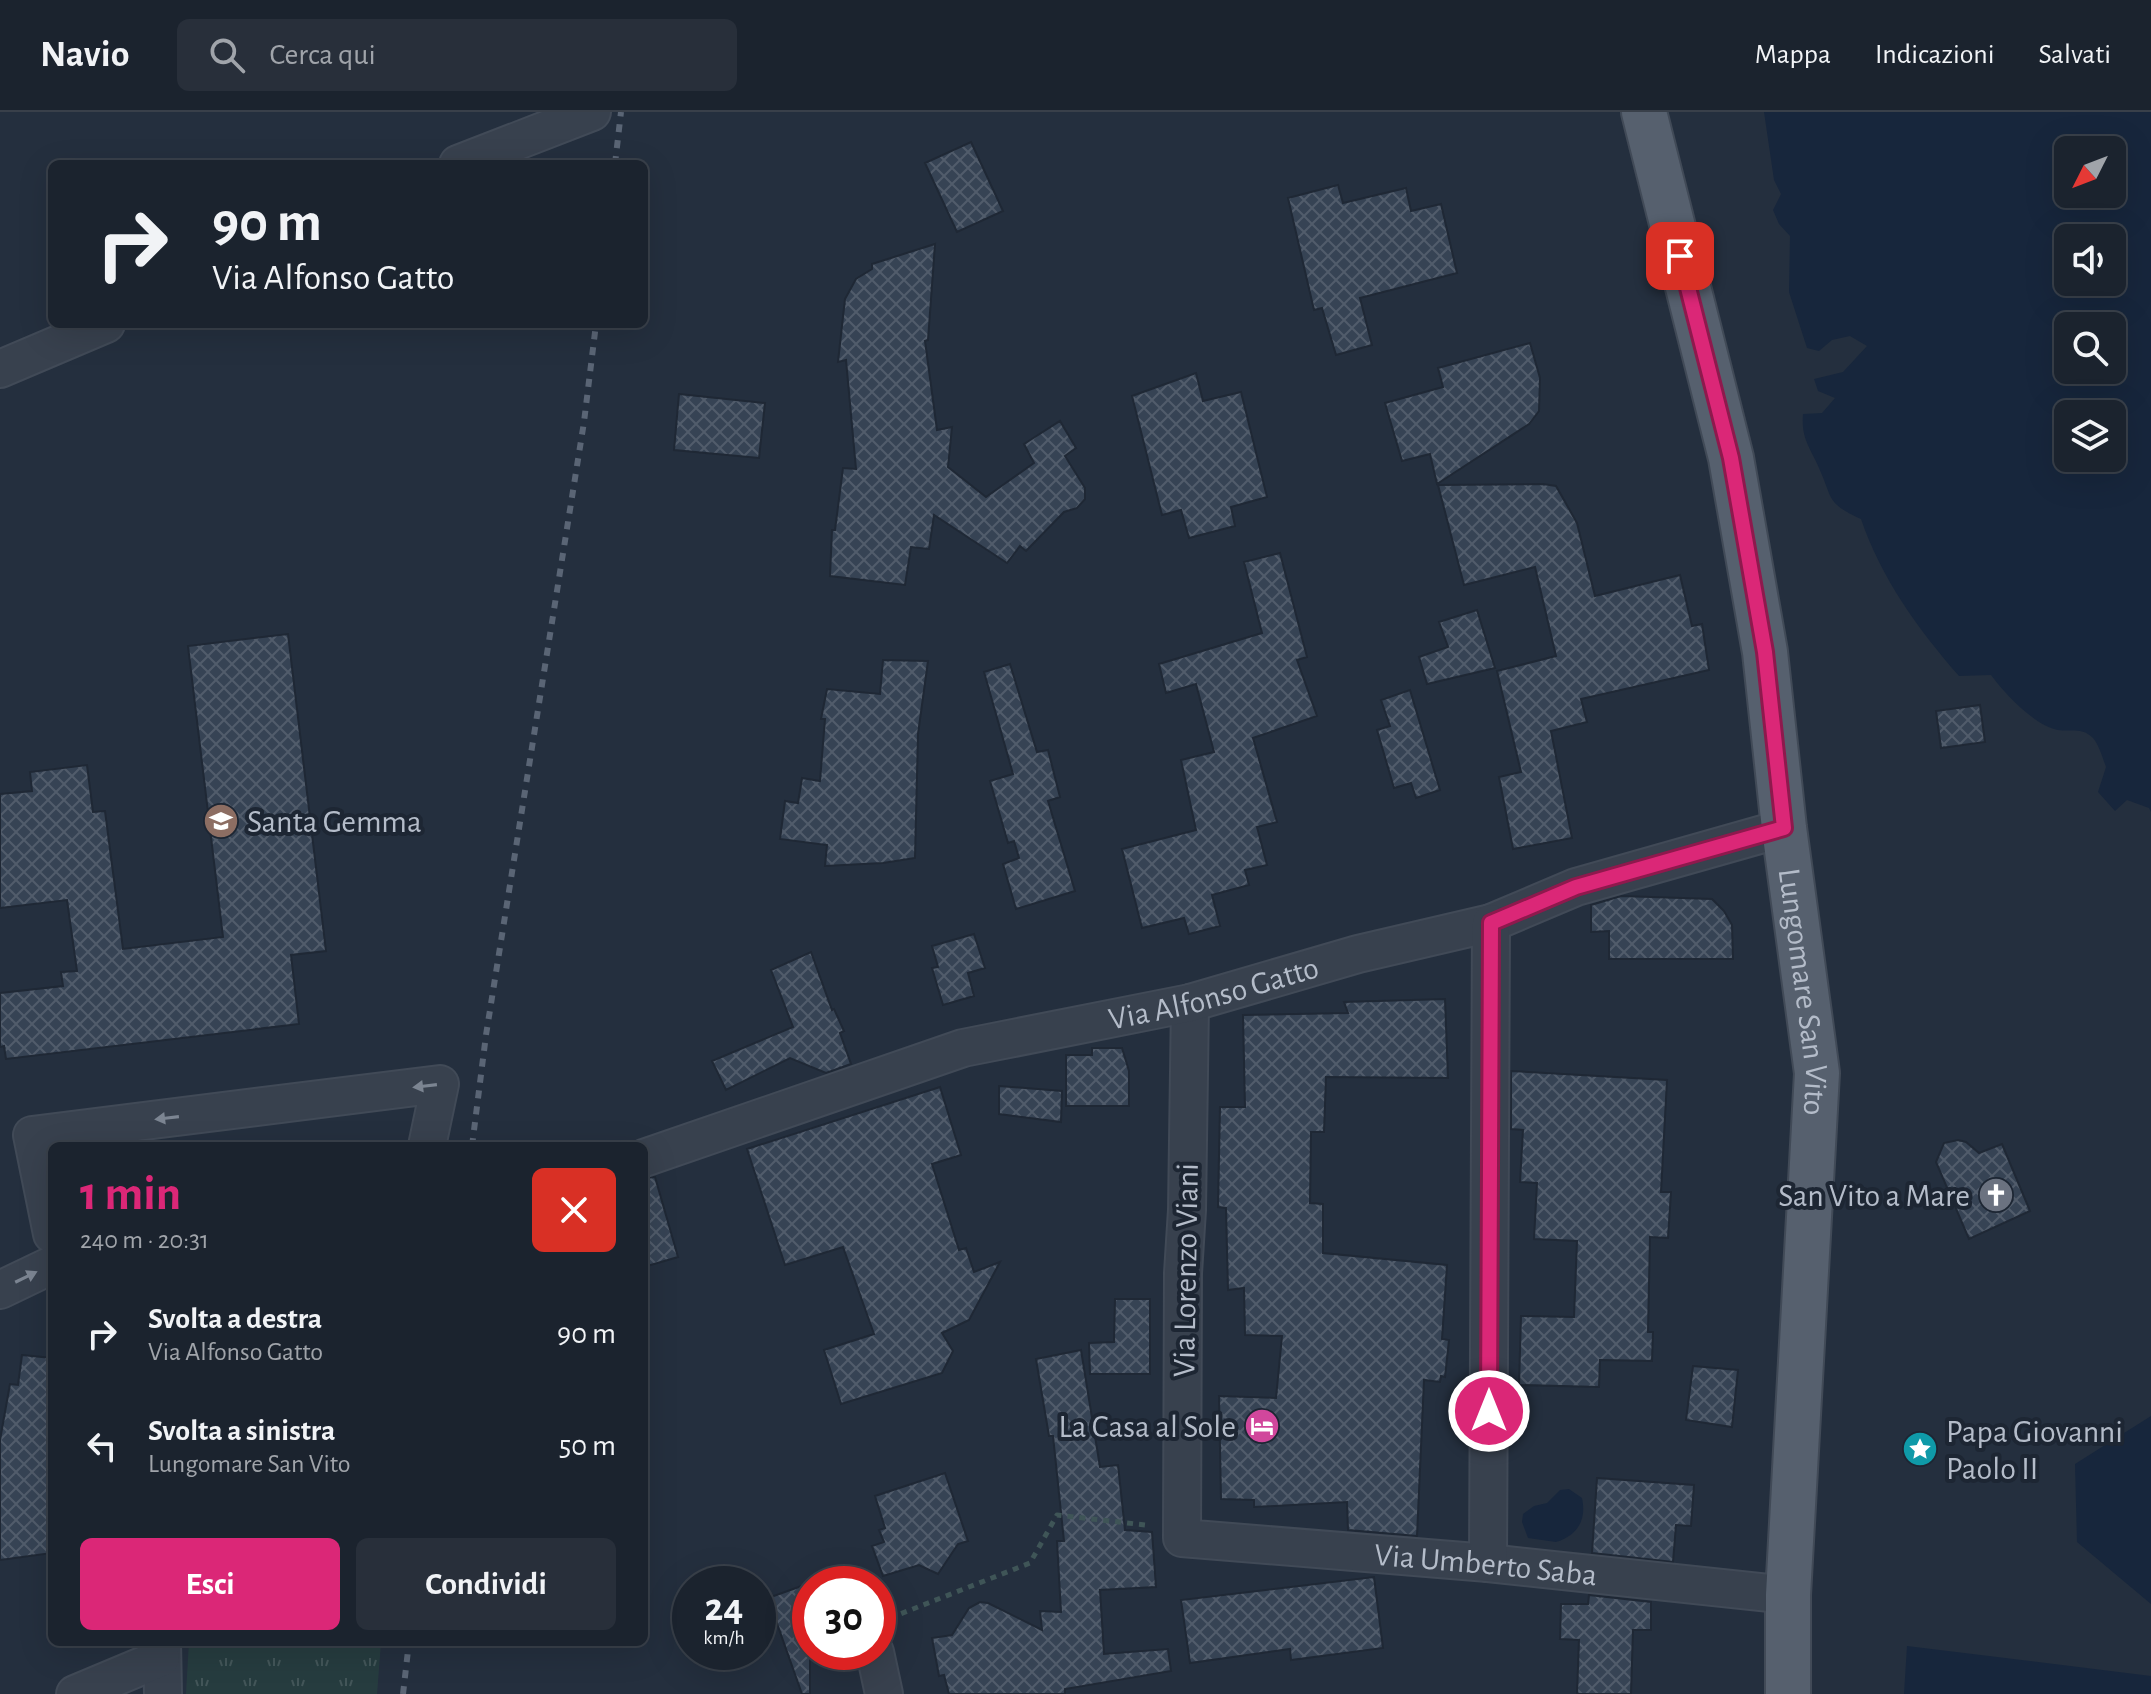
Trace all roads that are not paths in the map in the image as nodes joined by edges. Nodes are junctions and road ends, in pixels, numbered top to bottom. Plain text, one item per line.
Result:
1 (592, 112) edge
2 (1644, 112) edge
3 (468, 160) edge
4 (97, 328) edge
5 (0, 369) edge
6 (1784, 828) junction
7 (1491, 923) junction
8 (1190, 1003) junction
9 (428, 1142) edge
10 (648, 1157) edge
11 (48, 1203) edge
12 (48, 1267) edge
13 (0, 1290) edge
14 (1182, 1533) joint
15 (1488, 1563) junction
16 (1788, 1595) junction
17 (161, 1650) edge
18 (879, 1670) edge
19 (75, 1694) edge
20 (163, 1694) edge
21 (884, 1694) edge
22 (1788, 1694) edge

1 - 3 street
2 - 6 main road, Lungomare San Vito
4 - 5 street
6 - 7 street, Via Alfonso Gatto
6 - 16 main road, Lungomare San Vito
7 - 8 street, Via Alfonso Gatto
7 - 15 street
8 - 10 street, Via Alfonso Gatto
8 - 14 street, Via Lorenzo Viani
9 -> 11 street
13 -> 12 street
14 - 15 street, Via Umberto Saba
15 - 16 street, Via Umberto Saba
16 - 22 main road, Lungomare San Vito
17 - 19 street
17 - 20 street
18 - 21 street

